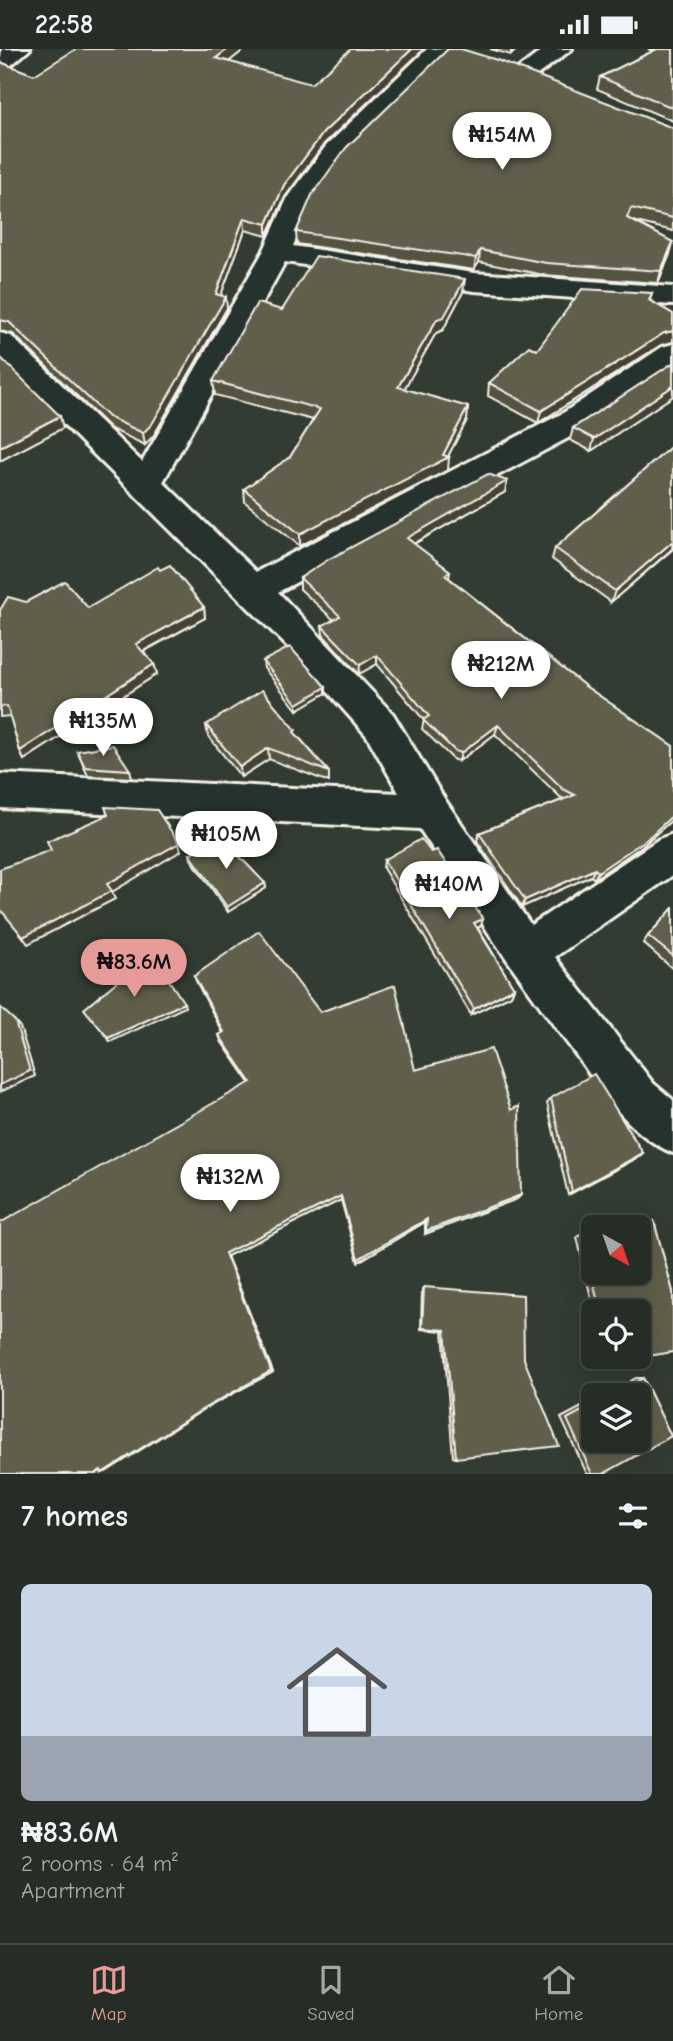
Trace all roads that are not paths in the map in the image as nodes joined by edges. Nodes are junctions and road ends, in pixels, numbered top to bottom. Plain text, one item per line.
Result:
1 (18, 49) edge
2 (560, 49) edge
3 (455, 50) edge
4 (0, 62) edge
5 (551, 82) edge
6 (277, 252) junction
7 (673, 296) edge
8 (0, 343) edge
9 (673, 354) edge
10 (145, 485) junction
11 (253, 590) junction
12 (0, 791) edge
13 (431, 812) junction
14 (673, 852) edge
15 (525, 953) junction
16 (673, 1130) edge

1 - 4 street
2 - 5 street
3 - 6 street
6 - 7 street
6 - 10 street
8 - 10 street
9 - 11 street
10 - 11 street
11 - 13 street
12 - 13 street
13 - 15 street
14 - 15 street
15 - 16 street

